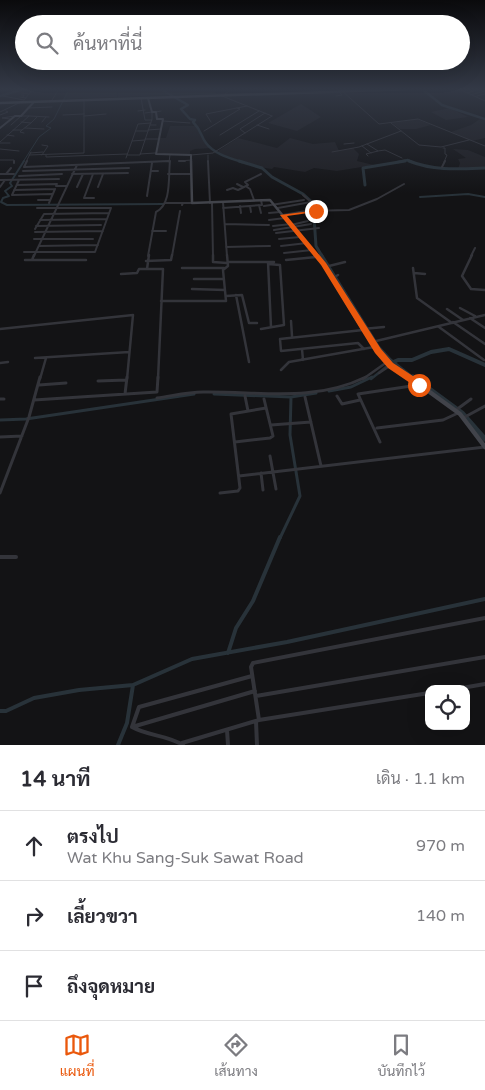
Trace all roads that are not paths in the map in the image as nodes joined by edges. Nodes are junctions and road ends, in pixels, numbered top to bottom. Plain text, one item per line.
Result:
1 (0, 124) edge
2 (4, 124) joint
3 (19, 124) edge
4 (30, 124) edge
5 (84, 124) edge
6 (139, 124) edge
7 (150, 124) joint
8 (157, 124) edge
9 (162, 124) edge
10 (187, 124) edge
11 (190, 124) dead end
12 (216, 124) edge
13 (238, 124) edge
14 (249, 124) edge
15 (393, 124) edge
16 (430, 124) edge
17 (257, 125) joint
18 (0, 128) edge
19 (25, 128) junction
20 (44, 129) dead end
21 (161, 129) junction
22 (269, 129) dead end
23 (13, 130) junction
24 (22, 130) junction
25 (148, 130) junction
26 (136, 131) junction
27 (204, 131) dead end
28 (401, 131) junction
29 (24, 133) dead end
30 (245, 133) junction
31 (7, 135) junction
32 (220, 135) dead end
33 (14, 136) dead end
34 (159, 139) junction
35 (145, 140) junction
36 (469, 140) junction
37 (132, 141) junction
38 (0, 142) edge
39 (10, 143) dead end
40 (344, 144) dead end
41 (367, 144) junction
42 (42, 145) dead end
43 (360, 146) junction
44 (485, 146) edge
45 (442, 148) junction
46 (0, 149) edge
47 (19, 151) dead end
48 (378, 151) junction
49 (332, 152) dead end
50 (371, 152) junction
51 (155, 153) junction
52 (43, 154) junction
53 (46, 155) junction
54 (140, 155) junction
55 (170, 155) junction
56 (191, 155) junction
57 (208, 155) junction
58 (126, 156) junction
59 (368, 156) dead end
60 (402, 158) dead end
61 (0, 160) edge
62 (192, 160) junction
63 (169, 161) junction
64 (179, 161) dead end
65 (152, 162) junction
66 (14, 163) dead end
67 (77, 165) junction
68 (57, 166) junction
69 (442, 167) dead end
70 (11, 168) dead end
71 (129, 168) dead end
72 (86, 169) junction
73 (55, 170) junction
74 (64, 170) junction
75 (74, 170) junction
76 (158, 170) dead end
77 (23, 171) dead end
78 (151, 171) junction
79 (128, 173) dead end
80 (0, 174) edge
81 (6, 174) junction
82 (14, 174) dead end
83 (62, 174) junction
84 (72, 174) junction
85 (84, 174) junction
86 (94, 174) junction
87 (103, 174) junction
88 (168, 174) junction
89 (192, 174) junction
90 (260, 174) dead end
91 (19, 176) dead end
92 (60, 179) junction
93 (0, 180) edge
94 (4, 180) junction
95 (19, 180) junction
96 (237, 184) dead end
97 (404, 184) dead end
98 (16, 185) junction
99 (0, 186) edge
100 (67, 186) junction
101 (56, 187) junction
102 (77, 187) dead end
103 (98, 187) dead end
104 (245, 187) junction
105 (14, 190) junction
106 (228, 190) dead end
107 (52, 194) junction
108 (303, 195) dead end
109 (147, 196) dead end
110 (94, 198) dead end
111 (38, 200) dead end
112 (50, 200) junction
113 (254, 200) junction
114 (261, 200) junction
115 (304, 200) dead end
116 (223, 202) junction
117 (48, 203) dead end
118 (165, 203) junction
119 (211, 203) junction
120 (193, 204) junction
121 (58, 205) junction
122 (259, 205) junction
123 (240, 206) junction
124 (250, 206) junction
125 (264, 206) dead end
126 (301, 207) dead end
127 (37, 208) dead end
128 (223, 208) junction
129 (180, 210) dead end
130 (304, 211) junction
131 (251, 212) dead end
132 (280, 212) junction
133 (109, 213) junction
134 (241, 213) dead end
135 (261, 213) dead end
136 (269, 213) dead end
137 (54, 214) junction
138 (107, 219) junction
139 (40, 220) junction
140 (51, 220) junction
141 (269, 220) dead end
142 (308, 221) dead end
143 (225, 224) junction
144 (311, 224) dead end
145 (101, 225) dead end
146 (269, 225) dead end
147 (292, 225) junction
148 (48, 226) junction
149 (273, 228) dead end
150 (319, 228) dead end
151 (152, 231) junction
152 (166, 231) dead end
153 (296, 231) junction
154 (35, 232) dead end
155 (45, 232) junction
156 (102, 232) junction
157 (276, 233) dead end
158 (301, 237) junction
159 (34, 239) dead end
160 (42, 239) junction
161 (93, 239) dead end
162 (279, 239) dead end
163 (307, 243) junction
164 (98, 245) junction
165 (39, 246) junction
166 (270, 246) dead end
167 (281, 246) dead end
168 (226, 247) junction
169 (474, 248) dead end
170 (312, 250) junction
171 (24, 252) dead end
172 (35, 253) junction
173 (284, 253) dead end
174 (318, 256) junction
175 (25, 260) dead end
176 (32, 260) junction
177 (86, 260) dead end
178 (286, 260) dead end
179 (146, 261) junction
180 (274, 262) dead end
181 (345, 262) dead end
182 (228, 263) junction
183 (268, 264) junction
184 (327, 266) junction
185 (182, 268) dead end
186 (225, 268) junction
187 (413, 268) dead end
188 (147, 269) junction
189 (414, 273) junction
190 (121, 274) dead end
191 (425, 274) dead end
192 (194, 278) dead end
193 (224, 279) junction
194 (192, 289) dead end
195 (225, 290) junction
196 (485, 290) edge
197 (236, 295) junction
198 (226, 296) junction
199 (161, 301) junction
200 (460, 308) dead end
201 (446, 309) dead end
202 (485, 314) edge
203 (476, 317) junction
204 (470, 318) junction
205 (463, 320) junction
206 (291, 321) dead end
207 (452, 322) junction
208 (257, 323) dead end
209 (438, 326) junction
210 (271, 327) junction
211 (384, 327) dead end
212 (485, 328) edge
213 (0, 329) edge
214 (262, 329) dead end
215 (364, 329) junction
216 (292, 336) junction
217 (374, 342) junction
218 (485, 344) edge
219 (374, 347) junction
220 (302, 349) junction
221 (364, 349) junction
222 (129, 352) junction
223 (35, 358) dead end
224 (46, 358) junction
225 (303, 360) junction
226 (484, 360) edge
227 (8, 362) dead end
228 (249, 362) dead end
229 (0, 363) edge
230 (389, 364) junction
231 (282, 370) dead end
232 (379, 373) dead end
233 (126, 380) junction
234 (98, 381) dead end
235 (66, 383) dead end
236 (39, 385) junction
237 (419, 385) junction
238 (125, 394) junction
239 (245, 396) dead end
240 (337, 396) dead end
241 (305, 397) dead end
242 (156, 398) dead end
243 (264, 399) dead end
244 (471, 399) dead end
245 (34, 400) junction
246 (360, 400) junction
247 (485, 406) edge
248 (266, 408) junction
249 (248, 410) junction
250 (458, 410) junction
251 (466, 416) junction
252 (311, 422) junction
253 (270, 425) junction
254 (377, 428) dead end
255 (22, 436) junction
256 (0, 437) edge
257 (235, 442) junction
258 (380, 442) dead end
259 (485, 447) edge
260 (270, 456) dead end
261 (321, 466) junction
262 (273, 472) junction
263 (261, 473) junction
264 (239, 476) junction
265 (276, 489) dead end
266 (264, 490) dead end
267 (0, 493) edge
268 (220, 493) dead end
269 (0, 557) edge
270 (16, 557) dead end
271 (485, 618) edge
272 (485, 657) edge
273 (252, 676) junction
274 (485, 684) edge
275 (470, 687) edge
276 (255, 693) junction
277 (425, 694) edge
278 (257, 720) junction
279 (132, 727) junction
280 (228, 730) junction
281 (182, 744) edge
282 (228, 745) edge
283 (257, 745) edge

1 - 2 street
2 - 18 street
3 - 23 street
4 - 19 street
5 - 53 street
6 - 26 street
7 - 8 street
7 - 25 street
9 - 21 street
10 - 11 street
12 - 27 street
13 - 32 street
14 - 30 street
15 - 28 street
16 - 36 street
17 - 22 street
17 - 30 street
19 - 20 street
19 - 24 street
21 - 25 street
21 - 34 street
23 - 24 street
23 - 31 street
24 - 29 street
25 - 26 street
25 - 35 street
26 - 37 street
28 - 41 street
28 - 45 street
30 - 57 street
31 - 33 street
31 - 38 street
34 - 35 street
34 - 51 street
35 - 37 street
35 - 54 street
36 - 44 street
36 - 45 street
37 - 58 street
38 - 39 street
40 - 43 street
41 - 43 street
41 - 48 street
42 - 52 street
43 - 49 street
43 - 50 street
45 - 69 street
46 - 47 street
48 - 50 street
48 - 60 street
50 - 59 street
51 - 54 street
51 - 55 street
52 - 53 street
52 - 68 street
53 - 58 street
54 - 58 street
55 - 56 street
55 - 63 street
56 - 57 street
56 - 62 street
57 - 119 street
61 - 66 street
62 - 64 street
62 - 89 street
63 - 65 street
63 - 88 street
65 - 67 street
65 - 78 street
67 - 68 street
67 - 75 street
68 - 73 street
70 - 81 street
71 - 72 street
72 - 75 street
72 - 85 street
73 - 74 street
73 - 77 street
74 - 75 street
74 - 83 street
75 - 84 street
76 - 78 street
78 - 109 street
79 - 87 street
80 - 81 street
81 - 82 street
83 - 91 street
83 - 92 street
84 - 85 street
84 - 100 street
85 - 86 street
85 - 102 street
86 - 87 street
86 - 110 street
87 - 103 street
88 - 89 street
88 - 118 street
89 - 120 street
90 - 104 street
92 - 95 street
92 - 101 street
93 - 94 street
94 - 95 street
94 - 99 street
95 - 98 street
96 - 104 street
97 - 130 street
98 - 101 street
98 - 105 street
100 - 101 street
100 - 121 street
101 - 105 street
101 - 107 street
104 - 106 street
104 - 113 street
105 - 107 street
107 - 112 street
108 - 132 street
111 - 112 street
112 - 117 street
113 - 114 street
113 - 116 street
114 - 122 street
114 - 132 street
115 - 132 street
116 - 119 street
116 - 128 street
118 - 120 street
118 - 151 street
119 - 120 street
119 - 182 street
121 - 127 street
121 - 133 street
121 - 137 street
122 - 124 street
122 - 135 street
123 - 124 street
123 - 128 street
123 - 134 street
124 - 131 street
125 - 132 street
126 - 130 street
128 - 143 street
129 - 179 street
130 - 132 street
132 - 136 street
132 - 141 street
132 - 147 street
133 - 137 street
133 - 138 street
137 - 139 street
137 - 140 street
138 - 140 street
138 - 156 street
139 - 140 street
139 - 148 street
140 - 148 street
142 - 147 street
143 - 146 street
143 - 168 street
144 - 147 street
145 - 148 street
147 - 149 street
147 - 153 street
148 - 155 street
150 - 153 street
151 - 152 street
151 - 179 street
153 - 157 street
153 - 158 street
154 - 155 street
155 - 156 street
155 - 160 street
156 - 164 street
158 - 162 street
158 - 163 street
159 - 160 street
160 - 161 street
160 - 165 street
163 - 167 street
163 - 170 street
164 - 165 street
164 - 172 street
165 - 172 street
166 - 168 street
168 - 182 street
169 - 196 street
170 - 173 street
170 - 174 street
171 - 172 street
172 - 176 street
174 - 178 street
174 - 184 street
175 - 176 street
176 - 177 street
179 - 188 street
180 - 183 street
181 - 184 street
182 - 183 street
182 - 186 street
183 - 210 street
183 - 210 street
184 - 215 street
185 - 186 street
186 - 193 street
187 - 189 street
188 - 190 street
188 - 199 street
189 - 191 street
189 - 207 street
192 - 193 street
193 - 195 street
194 - 195 street
195 - 198 street
197 - 198 street
197 - 208 street
197 - 228 street
198 - 199 street
199 - 238 street
200 - 203 street
201 - 205 street
202 - 203 street
203 - 204 street
204 - 205 street
204 - 212 street
205 - 207 street
206 - 216 street
207 - 209 street
207 - 218 street
209 - 217 street
209 - 226 street
210 - 214 street
211 - 215 street
213 - 222 street
215 - 216 street
215 - 217 street
216 - 220 street
217 - 219 street
219 - 221 street
219 - 230 street
220 - 221 street
220 - 225 street
221 - 225 street
222 - 224 street
222 - 233 street
223 - 224 street
224 - 236 street
225 - 231 street
227 - 229 street
230 - 232 street
230 - 237 street
230 - 242 street
233 - 234 street
233 - 238 street
235 - 236 street
236 - 245 street
237 - 246 street
237 - 250 street
238 - 245 street
239 - 249 street
240 - 246 street
241 - 252 street
243 - 248 street
244 - 250 street
245 - 255 street
246 - 258 street
247 - 251 street
248 - 249 street
248 - 253 street
249 - 257 street
250 - 251 street
250 - 254 street
251 - 259 street
252 - 253 street
252 - 261 street
253 - 257 street
255 - 256 street
255 - 267 street
257 - 264 street
259 - 261 street
260 - 262 street
261 - 262 street
262 - 263 street
262 - 265 street
263 - 264 street
263 - 266 street
264 - 268 street
269 - 270 street
271 - 273 street
272 - 276 street
273 - 276 street
273 - 279 street
274 - 275 street
276 - 278 street
276 - 279 street
277 - 278 street
278 - 280 street
278 - 283 street
279 - 281 street
280 - 281 street
280 - 282 street

